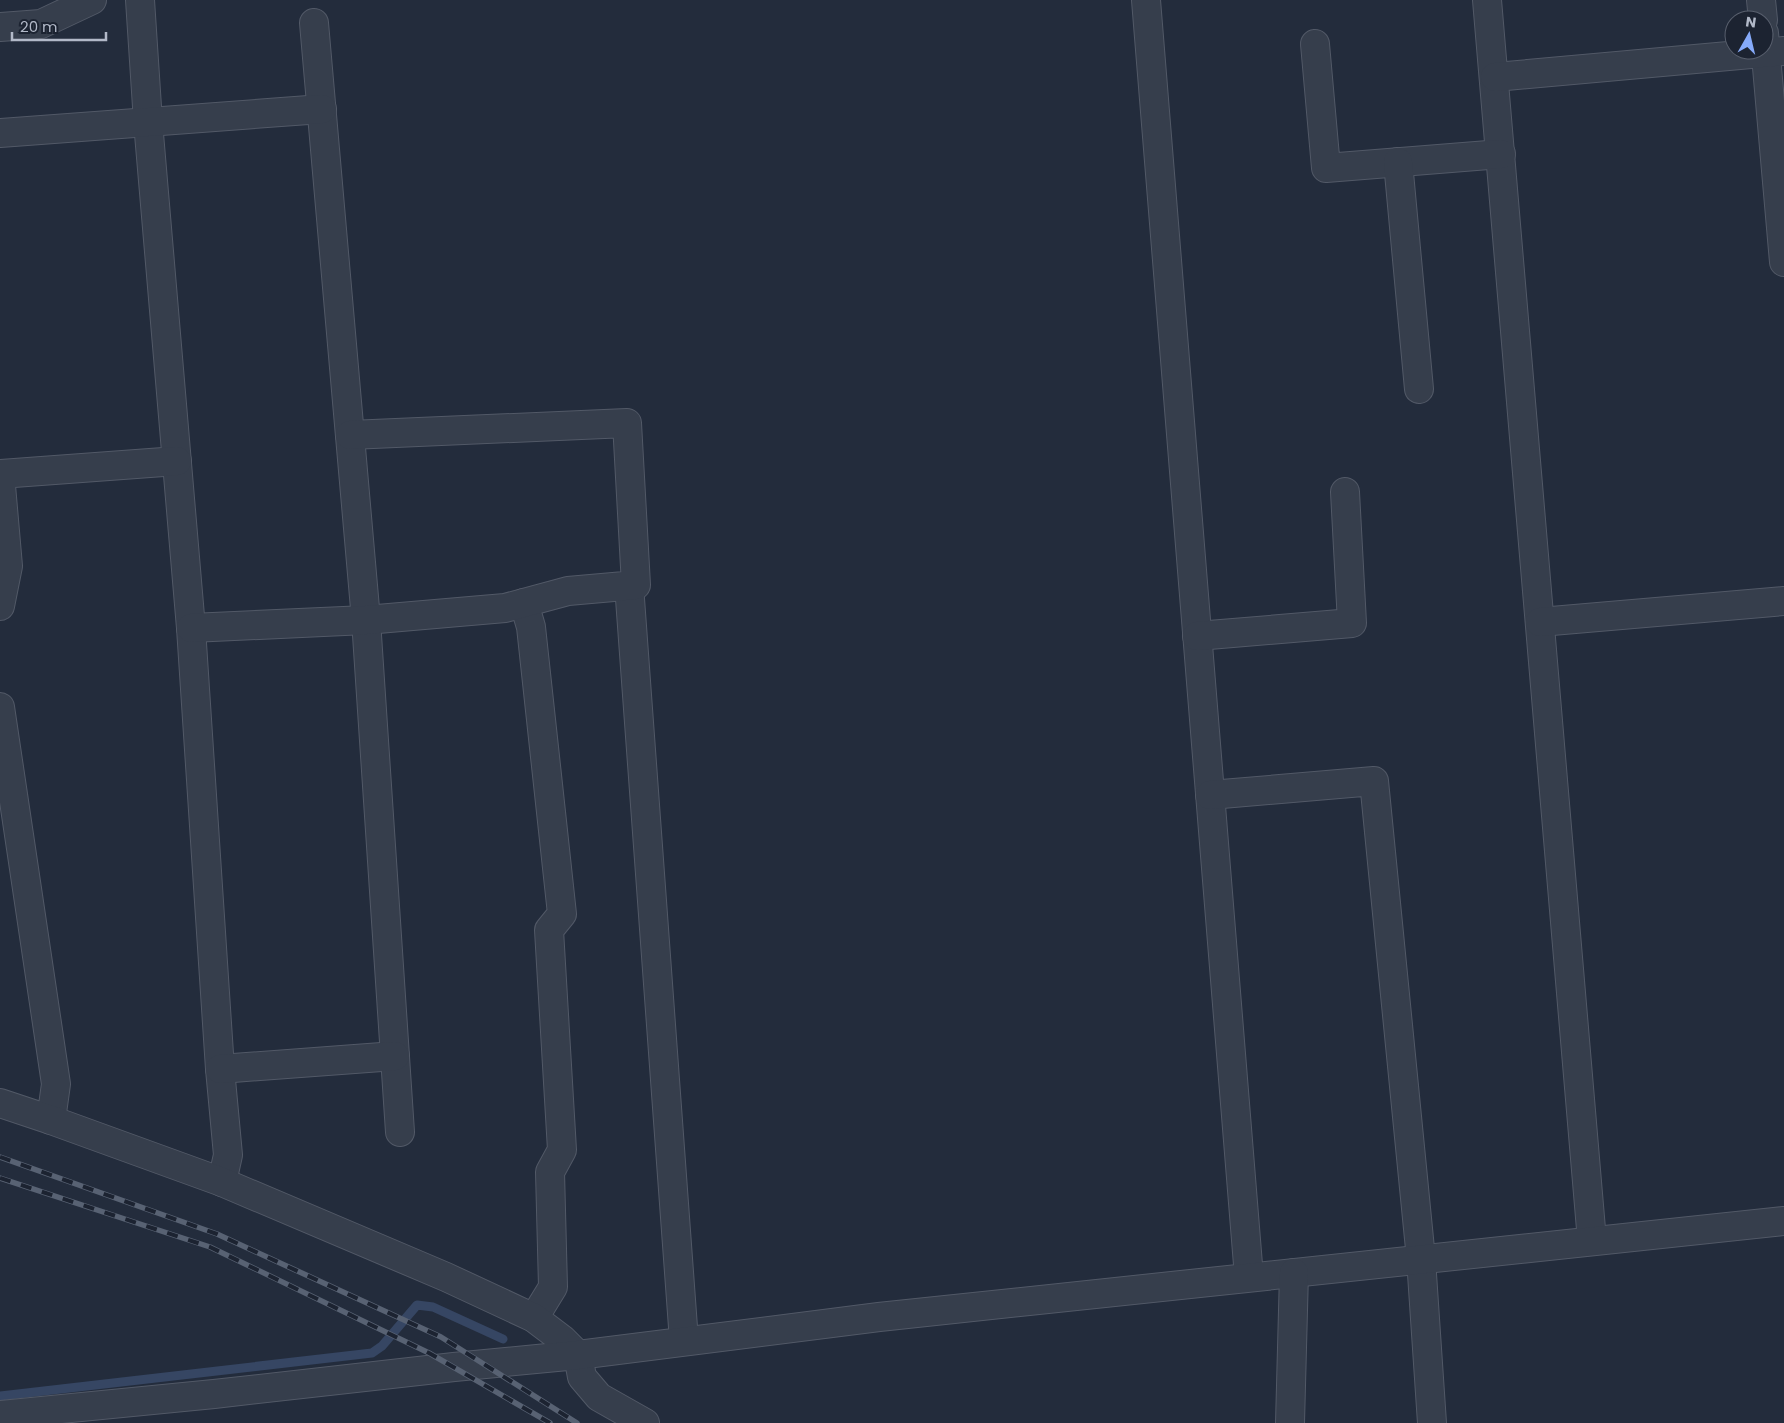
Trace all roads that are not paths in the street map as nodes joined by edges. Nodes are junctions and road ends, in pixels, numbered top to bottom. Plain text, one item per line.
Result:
1 (92, 0) edge
2 (140, 0) edge
3 (1146, 0) edge
4 (1488, 0) edge
5 (314, 23) dead end
6 (0, 27) edge
7 (1315, 44) dead end
8 (1724, 51) edge
9 (1772, 60) edge
10 (1495, 77) junction
11 (322, 109) junction
12 (148, 122) junction
13 (0, 133) edge
14 (1501, 154) junction
15 (1398, 162) junction
16 (1783, 233) edge
17 (1784, 262) edge
18 (1419, 389) dead end
19 (350, 435) junction
20 (177, 461) junction
21 (1345, 492) dead end
22 (629, 585) junction
23 (1784, 601) edge
24 (524, 603) junction
25 (0, 606) edge
26 (366, 620) junction
27 (1540, 622) junction
28 (191, 628) junction
29 (1197, 636) junction
30 (0, 707) edge
31 (1210, 795) junction
32 (395, 1056) junction
33 (220, 1069) junction
34 (0, 1103) edge
35 (51, 1120) junction
36 (400, 1132) dead end
37 (222, 1182) junction
38 (1784, 1221) edge
39 (1592, 1241) junction
40 (1421, 1260) junction
41 (1294, 1273) junction
42 (1249, 1278) junction
43 (534, 1318) junction
44 (684, 1341) junction
45 (578, 1355) junction
46 (0, 1415) edge
47 (645, 1423) edge
48 (1290, 1423) edge
49 (1432, 1423) edge

1 - 6 street
2 - 12 street
3 - 29 street
4 - 10 street
5 - 11 street
7 - 15 street
8 - 10 street
9 - 16 street
10 - 14 street
11 - 12 street
11 - 19 street
12 - 13 street
12 - 20 street
14 - 15 street
14 - 27 street
15 - 18 street
16 - 17 street
19 - 22 street
19 - 26 street
20 - 25 street
20 - 28 street
21 - 29 street
22 - 24 street
22 - 44 street
23 - 27 street
24 - 26 street
24 - 43 street
26 - 28 street
26 - 32 street
27 - 39 street
28 - 33 street
29 - 31 street
30 - 35 street
31 - 40 street
31 - 42 street
32 - 33 street
32 - 36 street
33 - 37 street
34 - 35 street
35 - 37 street
37 - 43 street
38 - 39 street
39 - 40 street
40 - 41 street
40 - 49 street
41 - 42 street
41 - 48 street
42 - 44 street
43 - 45 street
44 - 45 street
45 - 46 street
45 - 47 street

